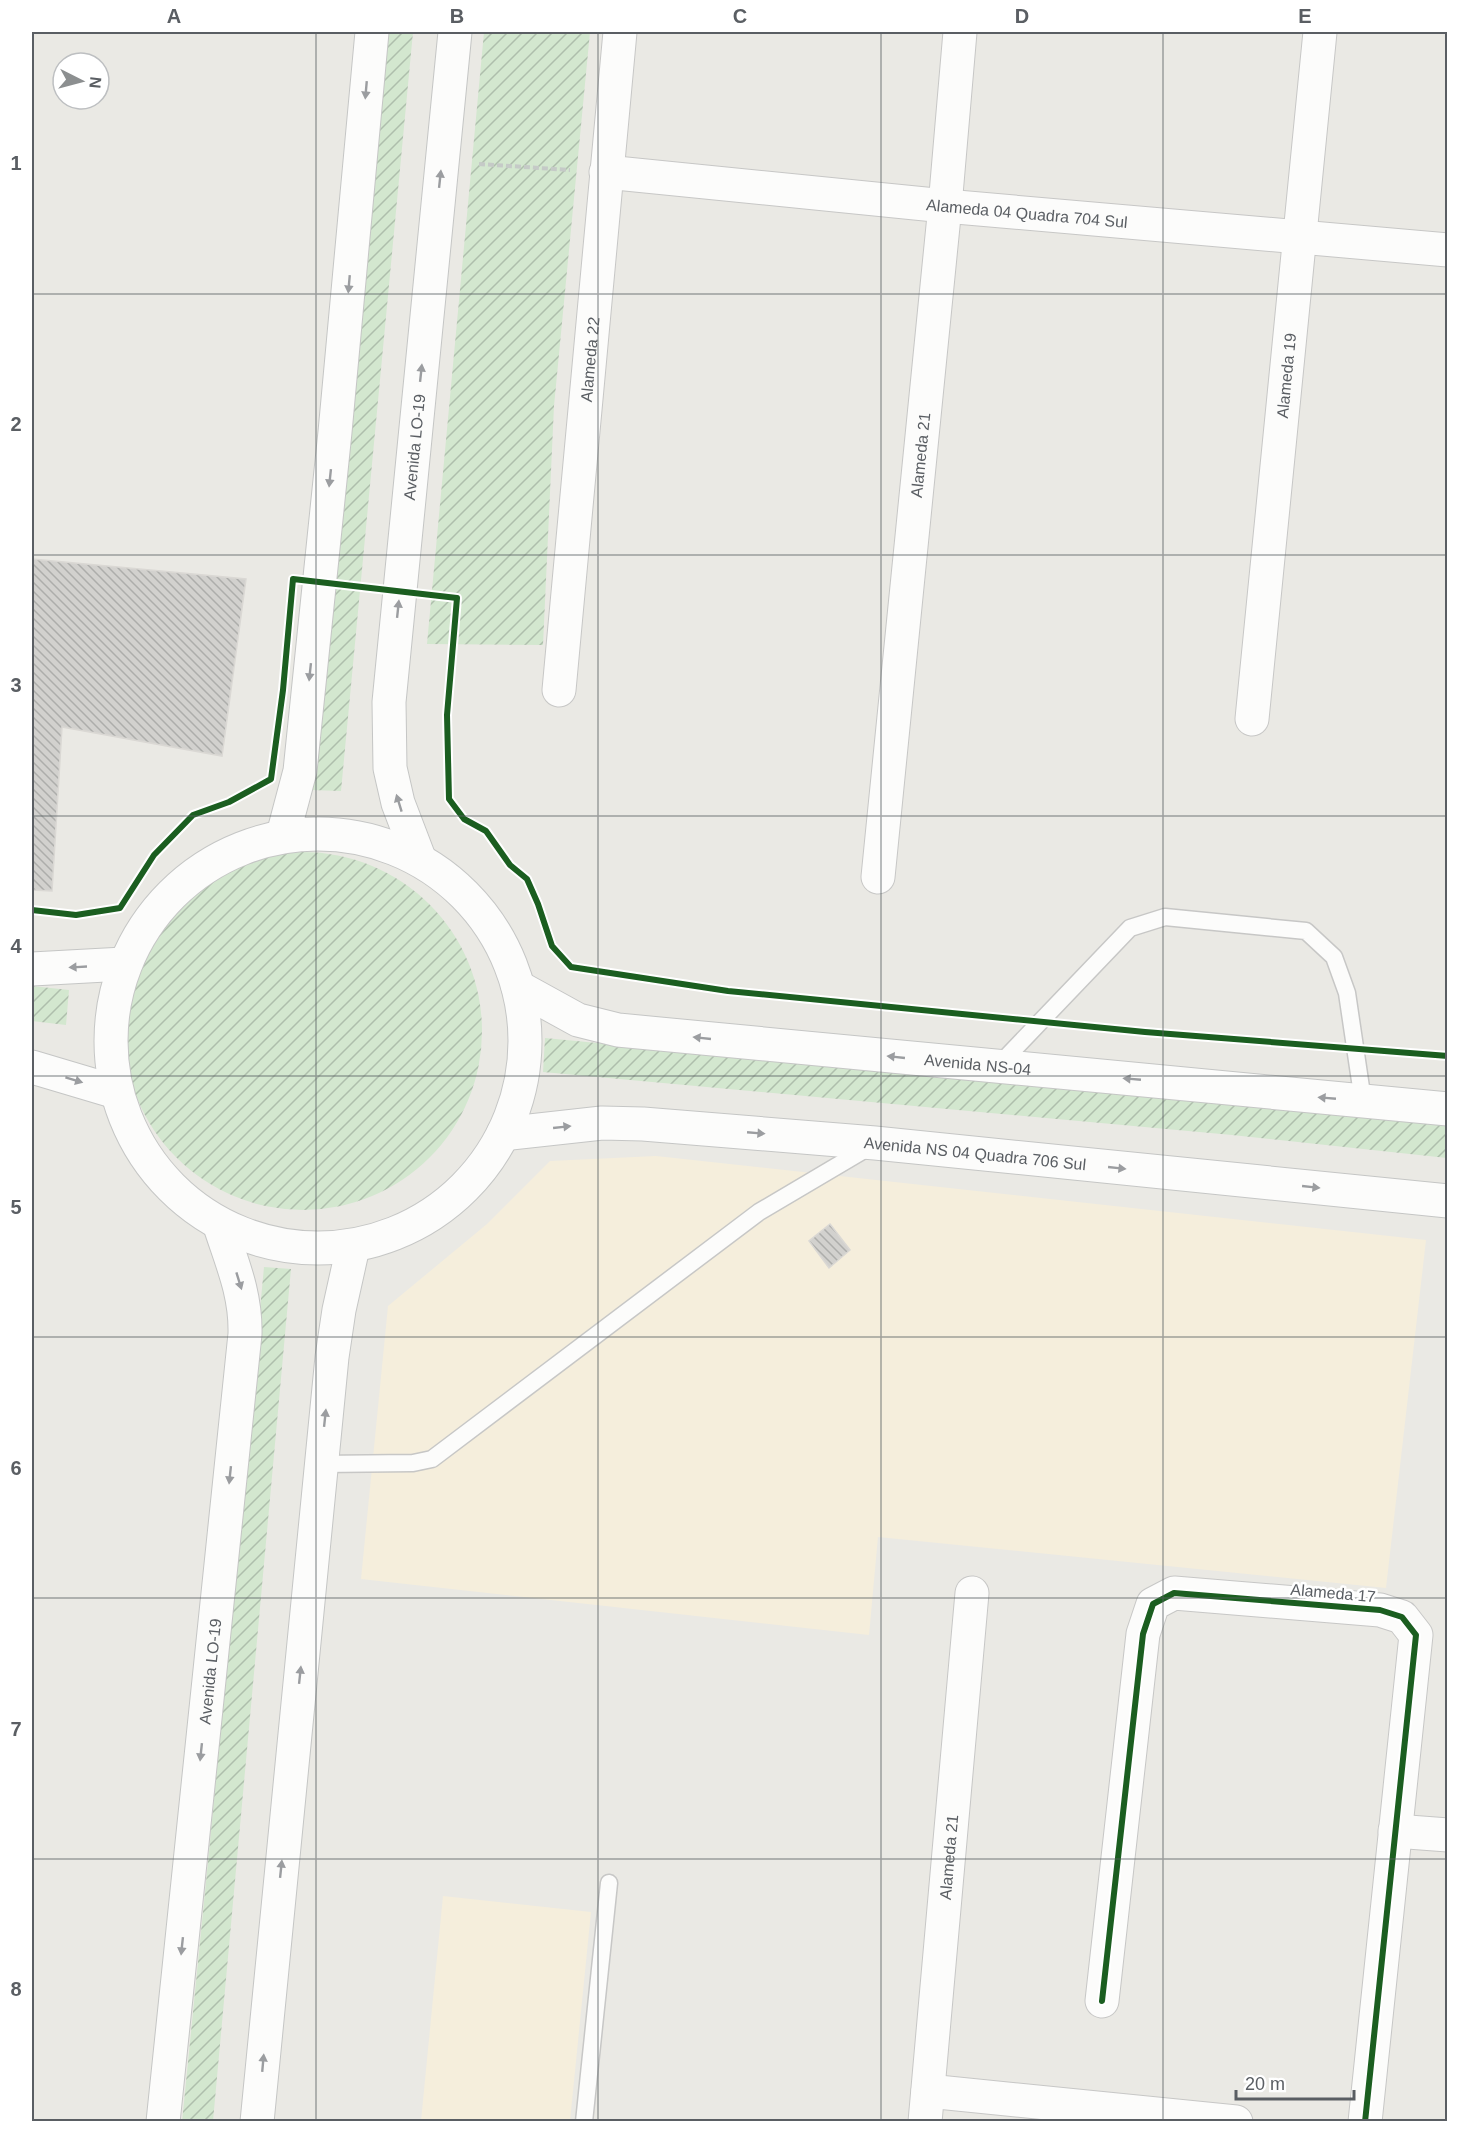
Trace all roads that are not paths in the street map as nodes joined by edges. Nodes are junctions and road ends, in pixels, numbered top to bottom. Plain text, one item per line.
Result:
1 (372, 32) edge
2 (455, 32) edge
3 (620, 32) edge
4 (960, 32) edge
5 (1320, 32) edge
6 (606, 172) junction
7 (945, 207) junction
8 (1301, 236) junction
9 (1448, 250) edge
10 (559, 690) dead end
11 (1252, 719) dead end
12 (283, 835) junction
13 (418, 858) junction
14 (878, 877) dead end
15 (124, 964) junction
16 (32, 969) edge
17 (518, 987) junction
18 (32, 1067) edge
19 (997, 1067) junction
20 (116, 1092) junction
21 (1363, 1101) junction
22 (1448, 1109) edge
23 (504, 1134) junction
24 (875, 1143) junction
25 (1448, 1201) edge
26 (220, 1226) junction
27 (353, 1247) junction
28 (321, 1464) junction
29 (972, 1593) dead end
30 (1395, 1831) junction
31 (1448, 1835) edge
32 (609, 1883) dead end
33 (1102, 2001) dead end
34 (926, 2106) edge
35 (163, 2121) edge
36 (257, 2121) edge
37 (584, 2121) edge
38 (1236, 2121) edge
39 (1365, 2121) edge

1 -> 12 street
13 -> 2 street, Avenida LO-19
3 - 6 street, Alameda 22
4 - 7 street, Alameda 21
5 - 8 street, Alameda 19
6 - 7 street, Alameda 04 Quadra 704 Sul
6 - 10 street, Alameda 22
7 - 8 street, Alameda 04 Quadra 704 Sul
7 - 14 street, Alameda 21
8 - 9 street, Alameda 04 Quadra 704 Sul
8 - 11 street, Alameda 19
12 - 13 street
12 - 15 street
13 - 17 street
15 -> 16 street
15 - 20 street
19 -> 17 street, Avenida NS-04
17 - 23 street
18 -> 20 street
21 -> 19 street, Avenida NS-04
19 - 21 lane
20 - 26 street
21 - 22 street, Avenida NS-04
23 -> 24 street, Avenida NS 04 Quadra 706 Sul
23 - 27 street
24 -> 25 street, Avenida NS 04 Quadra 706 Sul
24 - 28 lane
26 - 27 street
26 -> 35 street, Avenida LO-19
28 -> 27 street
36 -> 28 street
29 - 34 street, Alameda 21
30 - 31 street
30 - 33 street, Alameda 17
30 - 39 street, Alameda 17
32 - 37 lane
34 - 38 street

